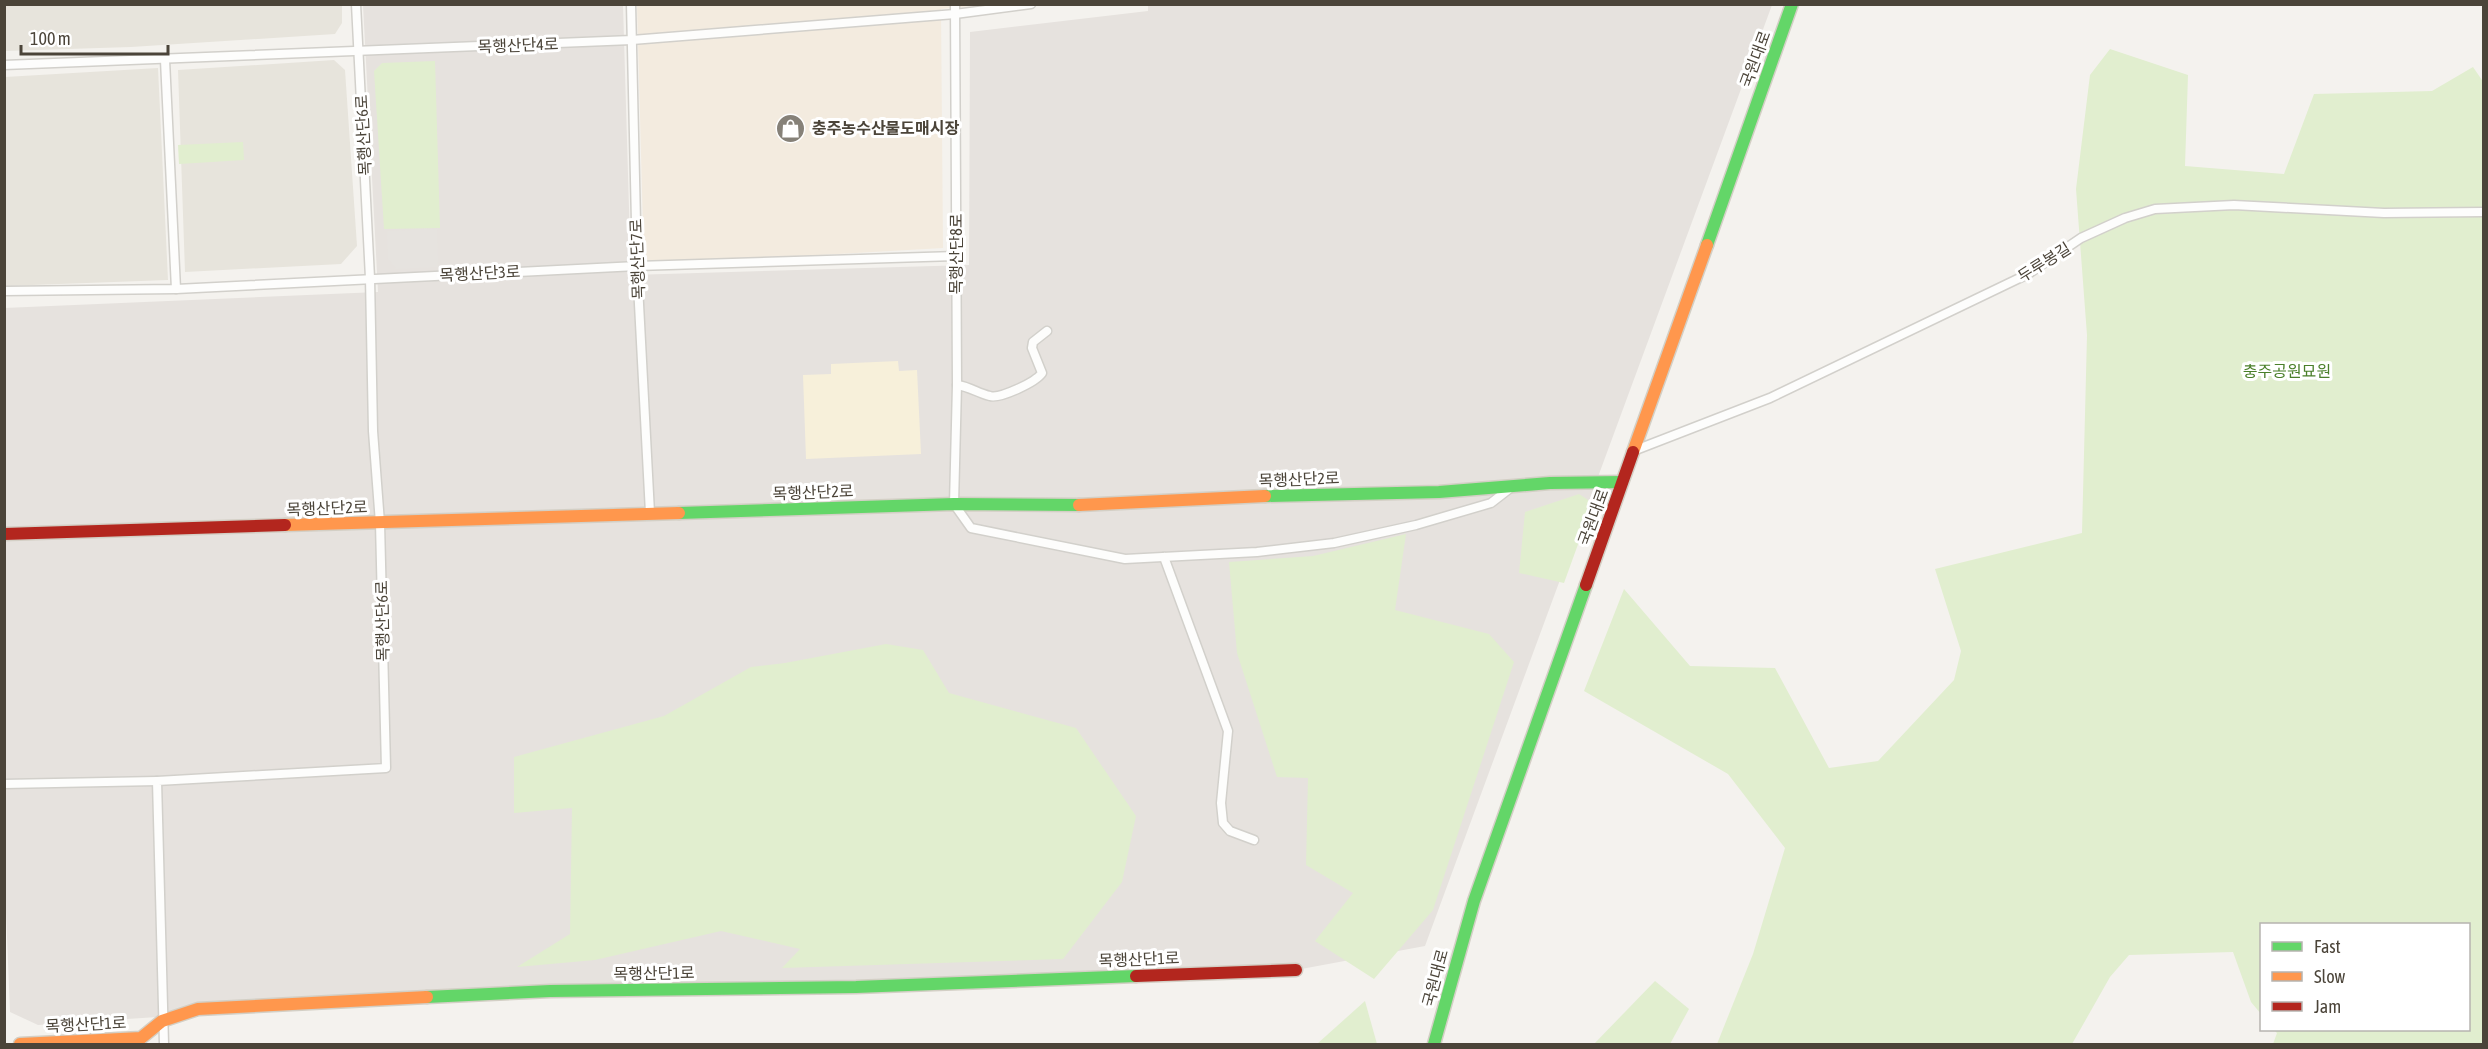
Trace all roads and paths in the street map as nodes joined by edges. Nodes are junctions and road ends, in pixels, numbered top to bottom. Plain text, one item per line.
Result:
1 (356, 4) edge
2 (631, 4) edge
3 (1031, 4) edge
4 (1792, 4) edge
5 (955, 9) edge
6 (632, 40) junction
7 (359, 51) junction
8 (165, 60) junction
9 (4, 65) edge
10 (2484, 212) edge
11 (956, 256) junction
12 (637, 266) junction
13 (370, 278) junction
14 (176, 289) junction
15 (4, 291) edge
16 (1047, 331) dead end
17 (957, 385) junction
18 (1633, 451) junction
19 (1622, 482) junction
20 (1513, 486) junction
21 (954, 504) junction
22 (650, 513) junction
23 (4, 523) edge
24 (380, 523) junction
25 (4, 534) edge
26 (20, 534) junction
27 (4, 542) edge
28 (1164, 557) junction
29 (157, 781) junction
30 (4, 784) edge
31 (1254, 840) dead end
32 (1296, 970) dead end
33 (162, 1021) junction
34 (20, 1044) edge
35 (164, 1044) edge
36 (1434, 1044) edge

1 - 7 street, 목행산단6로
2 - 6 street, 목행산단7로
3 - 5 street, 목행산단4로
4 - 18 street, 국원대로
5 - 6 street, 목행산단4로
5 - 11 street, 목행산단8로
6 - 7 street, 목행산단4로
6 - 12 street, 목행산단7로
7 - 8 street, 목행산단4로
7 - 13 street, 목행산단6로
8 - 9 street, 목행산단4로
8 - 14 street
10 - 18 street, 두루봉길
11 - 12 street, 목행산단3로
11 - 17 street, 목행산단8로
12 - 13 street, 목행산단3로
12 - 22 street, 목행산단7로
13 - 14 street, 목행산단3로
13 - 24 street, 목행산단6로
14 - 15 street, 목행산단3로
16 - 17 street
17 - 21 street, 목행산단8로
18 - 19 street, 국원대로
19 - 20 street, 목행산단2로
19 - 36 street, 국원대로
20 - 21 street, 목행산단2로
20 - 28 street
21 - 22 street, 목행산단2로
21 - 28 street
22 - 24 street, 목행산단2로
23 - 26 street
24 - 26 street, 목행산단2로
24 - 29 street, 목행산단6로
25 - 26 street, 목행산단2로
26 - 27 street
28 - 31 street
29 - 30 street
29 - 33 street
32 - 33 street, 목행산단1로
33 - 34 street, 목행산단1로
33 - 35 street

